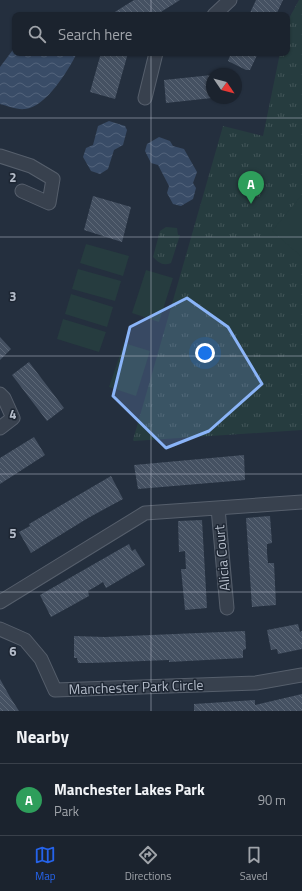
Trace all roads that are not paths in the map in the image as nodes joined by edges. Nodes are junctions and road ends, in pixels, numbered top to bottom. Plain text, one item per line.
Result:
1 (230, 0) edge
2 (217, 12) edge
3 (155, 56) edge
4 (145, 98) dead end
5 (0, 156) edge
6 (22, 191) dead end
7 (0, 394) edge
8 (0, 428) edge
9 (302, 502) edge
10 (218, 508) junction
11 (0, 602) edge
12 (227, 608) dead end
13 (0, 629) edge
14 (302, 675) edge

1 - 2 street
3 - 4 street
5 - 6 street
7 - 8 street
9 - 10 street
10 - 11 street
10 - 12 street, Alicia Court
13 - 14 street, Manchester Park Circle

